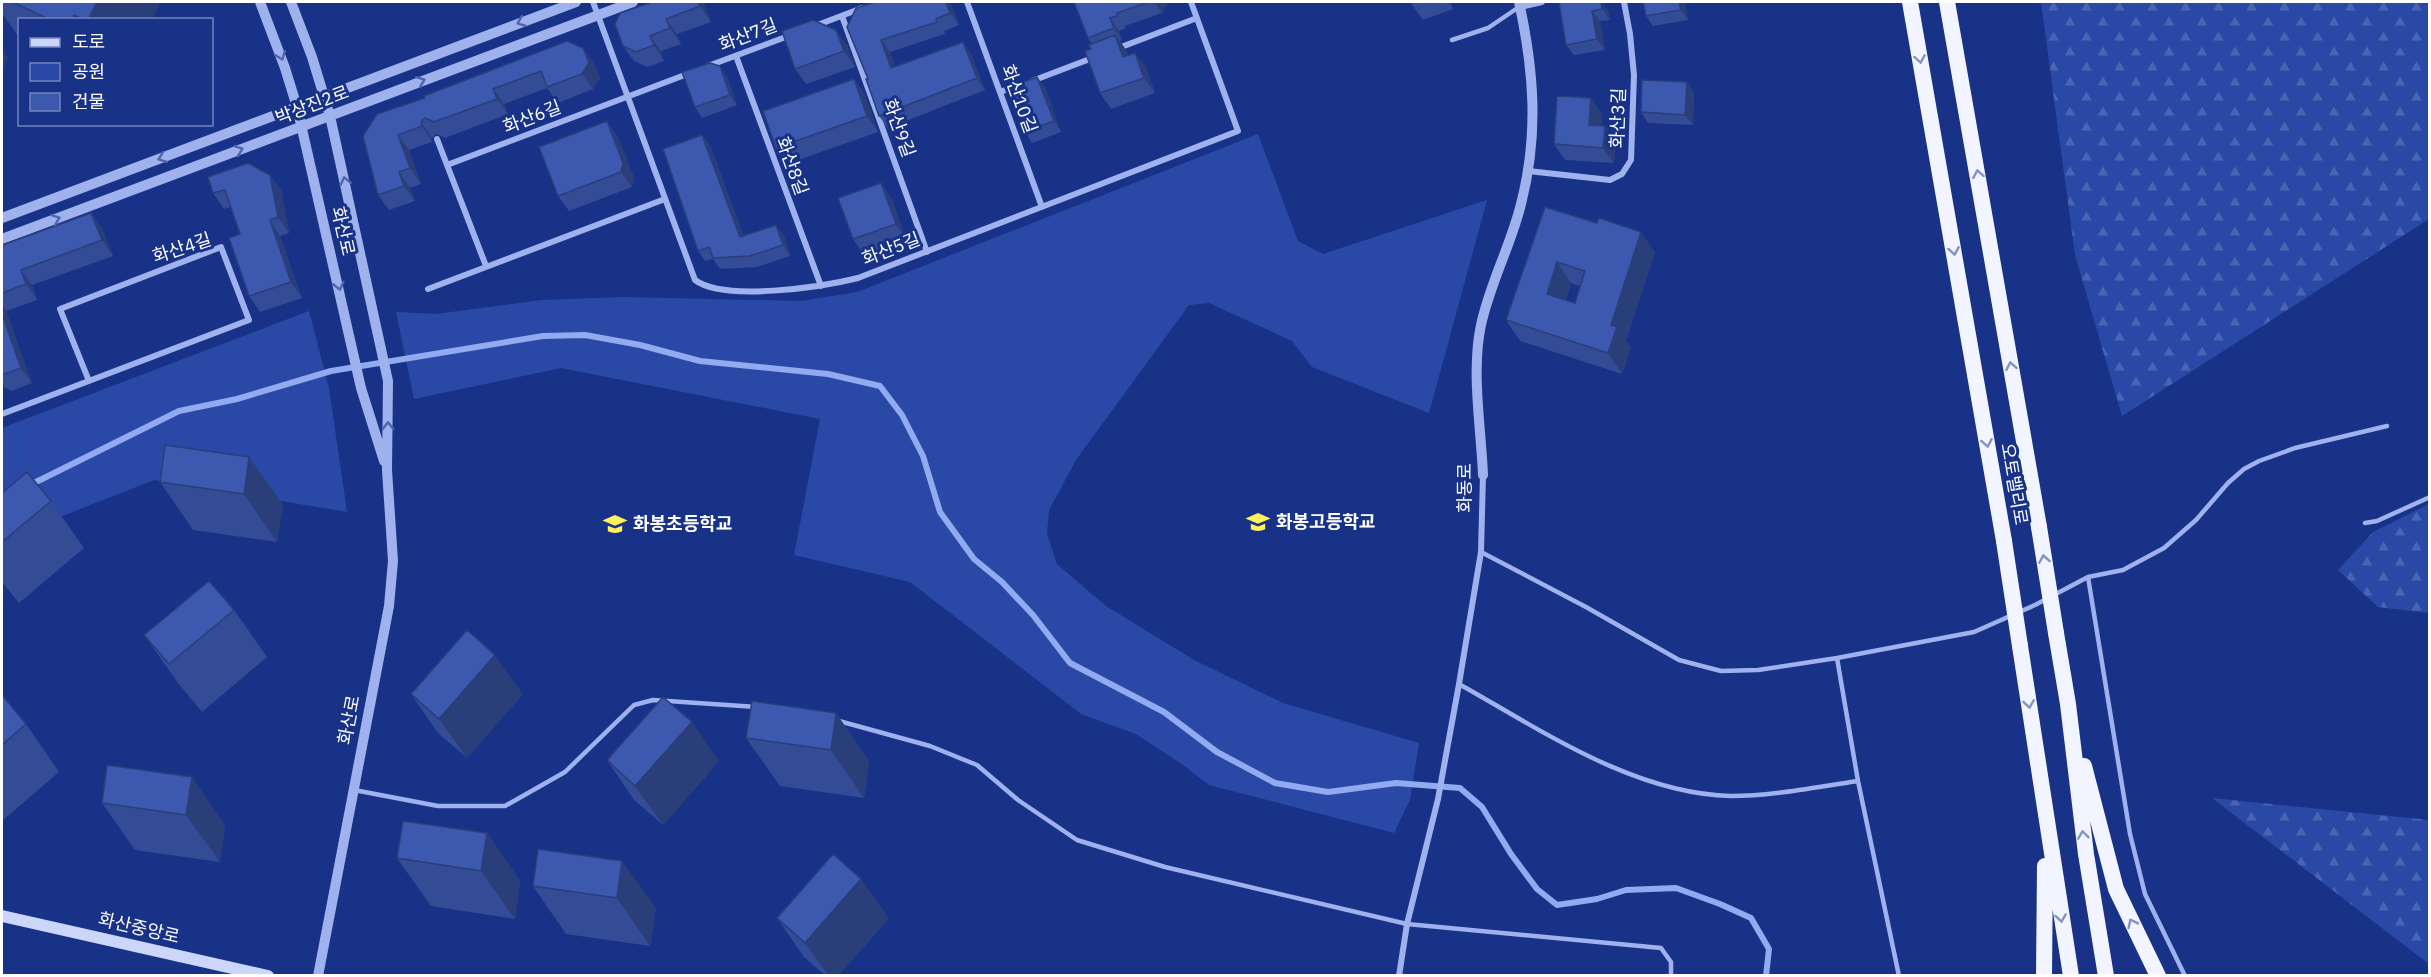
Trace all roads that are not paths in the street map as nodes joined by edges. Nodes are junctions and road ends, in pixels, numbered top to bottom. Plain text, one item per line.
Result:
1 (260, 2) edge
2 (291, 2) edge
3 (576, 2) edge
4 (593, 2) edge
5 (633, 2) edge
6 (967, 2) edge
7 (1191, 2) edge
8 (1542, 2) edge
9 (1624, 2) edge
10 (1910, 2) edge
11 (1947, 2) edge
12 (1520, 4) edge
13 (870, 5) edge
14 (598, 15) junction
15 (842, 16) junction
16 (1197, 18) junction
17 (810, 28) edge
18 (800, 32) edge
19 (1452, 40) dead end
20 (1109, 51) edge
21 (1098, 55) edge
22 (736, 56) junction
23 (704, 68) edge
24 (694, 72) edge
25 (1000, 92) junction
26 (324, 96) junction
27 (628, 96) junction
28 (297, 107) junction
29 (330, 116) junction
30 (302, 126) junction
31 (437, 139) dead end
32 (447, 165) junction
33 (1528, 171) junction
34 (665, 199) junction
35 (1042, 207) junction
36 (2, 218) edge
37 (2, 239) edge
38 (927, 252) junction
39 (486, 266) junction
40 (820, 286) junction
41 (428, 289) dead end
42 (89, 381) junction
43 (2, 414) edge
44 (2387, 426) dead end
45 (387, 470) junction
46 (1483, 475) joint
47 (2430, 497) edge
48 (2365, 523) dead end
49 (1481, 552) junction
50 (2088, 577) junction
51 (1837, 658) junction
52 (1459, 684) junction
53 (2068, 704) junction
54 (765, 707) edge
55 (832, 719) edge
56 (1858, 781) junction
57 (352, 789) junction
58 (2044, 802) junction
59 (2, 916) edge
60 (1407, 924) junction
61 (268, 975) edge
62 (318, 975) edge
63 (1399, 975) edge
64 (1671, 975) edge
65 (1899, 975) edge
66 (2044, 975) edge
67 (2071, 975) edge
68 (2106, 975) edge
69 (2158, 975) edge
70 (2185, 975) edge

1 -> 28 street, 화산로
2 - 26 street, 화산로
3 -> 26 street, 박상진2로
4 - 14 street, 화산5길
5 - 14 street, 박상진2로
6 - 25 street, 화산10길
7 - 16 street, 화산5길
8 - 12 street
9 - 33 street, 화산3길
10 -> 58 highway, 오토밸리로, bridge
53 -> 11 highway, 오토밸리로, bridge
12 - 19 lane
12 - 33 street, 화동로
13 - 15 street
14 - 27 street, 화산5길
29 -> 14 street, 박상진2로
15 - 17 street
15 - 38 street, 화산9길
16 - 20 street
16 - 35 street, 화산5길
18 - 22 street, 화산7길
21 - 25 street
22 - 23 street, 화산7길
22 - 40 street, 화산8길
24 - 27 street
25 - 35 street, 화산10길
26 - 28 street, 박상진2로
26 - 29 street, 화산로
27 - 32 street, 화산6길
27 - 34 street, 화산5길
28 - 30 street, 화산로
28 -> 36 street, 박상진2로
29 - 30 street, 박상진2로
45 -> 29 street, 화산로
37 -> 30 street, 박상진2로
30 -> 45 street, 화산로
31 - 32 street
32 - 39 street
33 - 46 street, 화동로
34 - 39 street
34 - 40 street, 화산5길
35 - 38 street, 화산5길
38 - 40 street, 화산5길
39 - 41 street
42 - 42 street, 화산4길
42 - 43 street, 화산4길
44 - 50 lane
45 - 57 street, 화산로
46 - 49 street, 화동로
47 - 48 lane
49 - 51 lane
49 - 52 street, 화동로
50 - 51 lane
50 - 70 lane
51 - 56 lane
52 - 56 lane
52 - 60 street, 화동로
68 -> 53 highway, 오토밸리로
69 -> 53 highway
54 - 57 lane
55 - 60 lane
56 - 65 lane
57 - 62 street, 화산로
58 - 66 highway
58 -> 67 highway, 오토밸리로
59 - 61 main road, 화산중앙로
60 - 63 street, 화동로
60 - 64 lane

